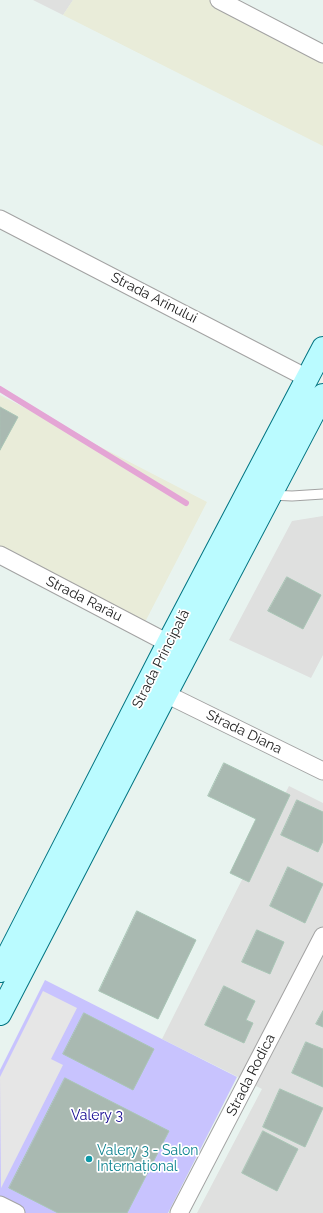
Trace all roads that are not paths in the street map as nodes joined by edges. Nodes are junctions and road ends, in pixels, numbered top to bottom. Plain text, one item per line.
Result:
1 (219, 0) edge
2 (323, 54) edge
3 (0, 219) edge
4 (323, 348) edge
5 (307, 378) junction
6 (323, 395) edge
7 (323, 494) edge
8 (270, 495) junction
9 (0, 555) edge
10 (168, 644) junction
11 (166, 694) junction
12 (323, 771) edge
13 (323, 936) edge
14 (0, 970) edge
15 (0, 1014) edge
16 (0, 1205) edge
17 (16, 1213) edge
18 (179, 1213) edge

1 - 2 street
3 - 5 street, Strada Arinului
4 - 5 main road, Strada Principală
5 - 10 main road, Strada Principală
6 - 8 main road, Strada Principală
7 - 8 lane
8 - 11 main road, Strada Principală
9 - 10 street, Strada Rarău
10 - 14 main road, Strada Principală
11 - 12 street, Strada Diana
11 - 15 main road, Strada Principală
13 - 18 street, Strada Rodica
16 - 17 street

